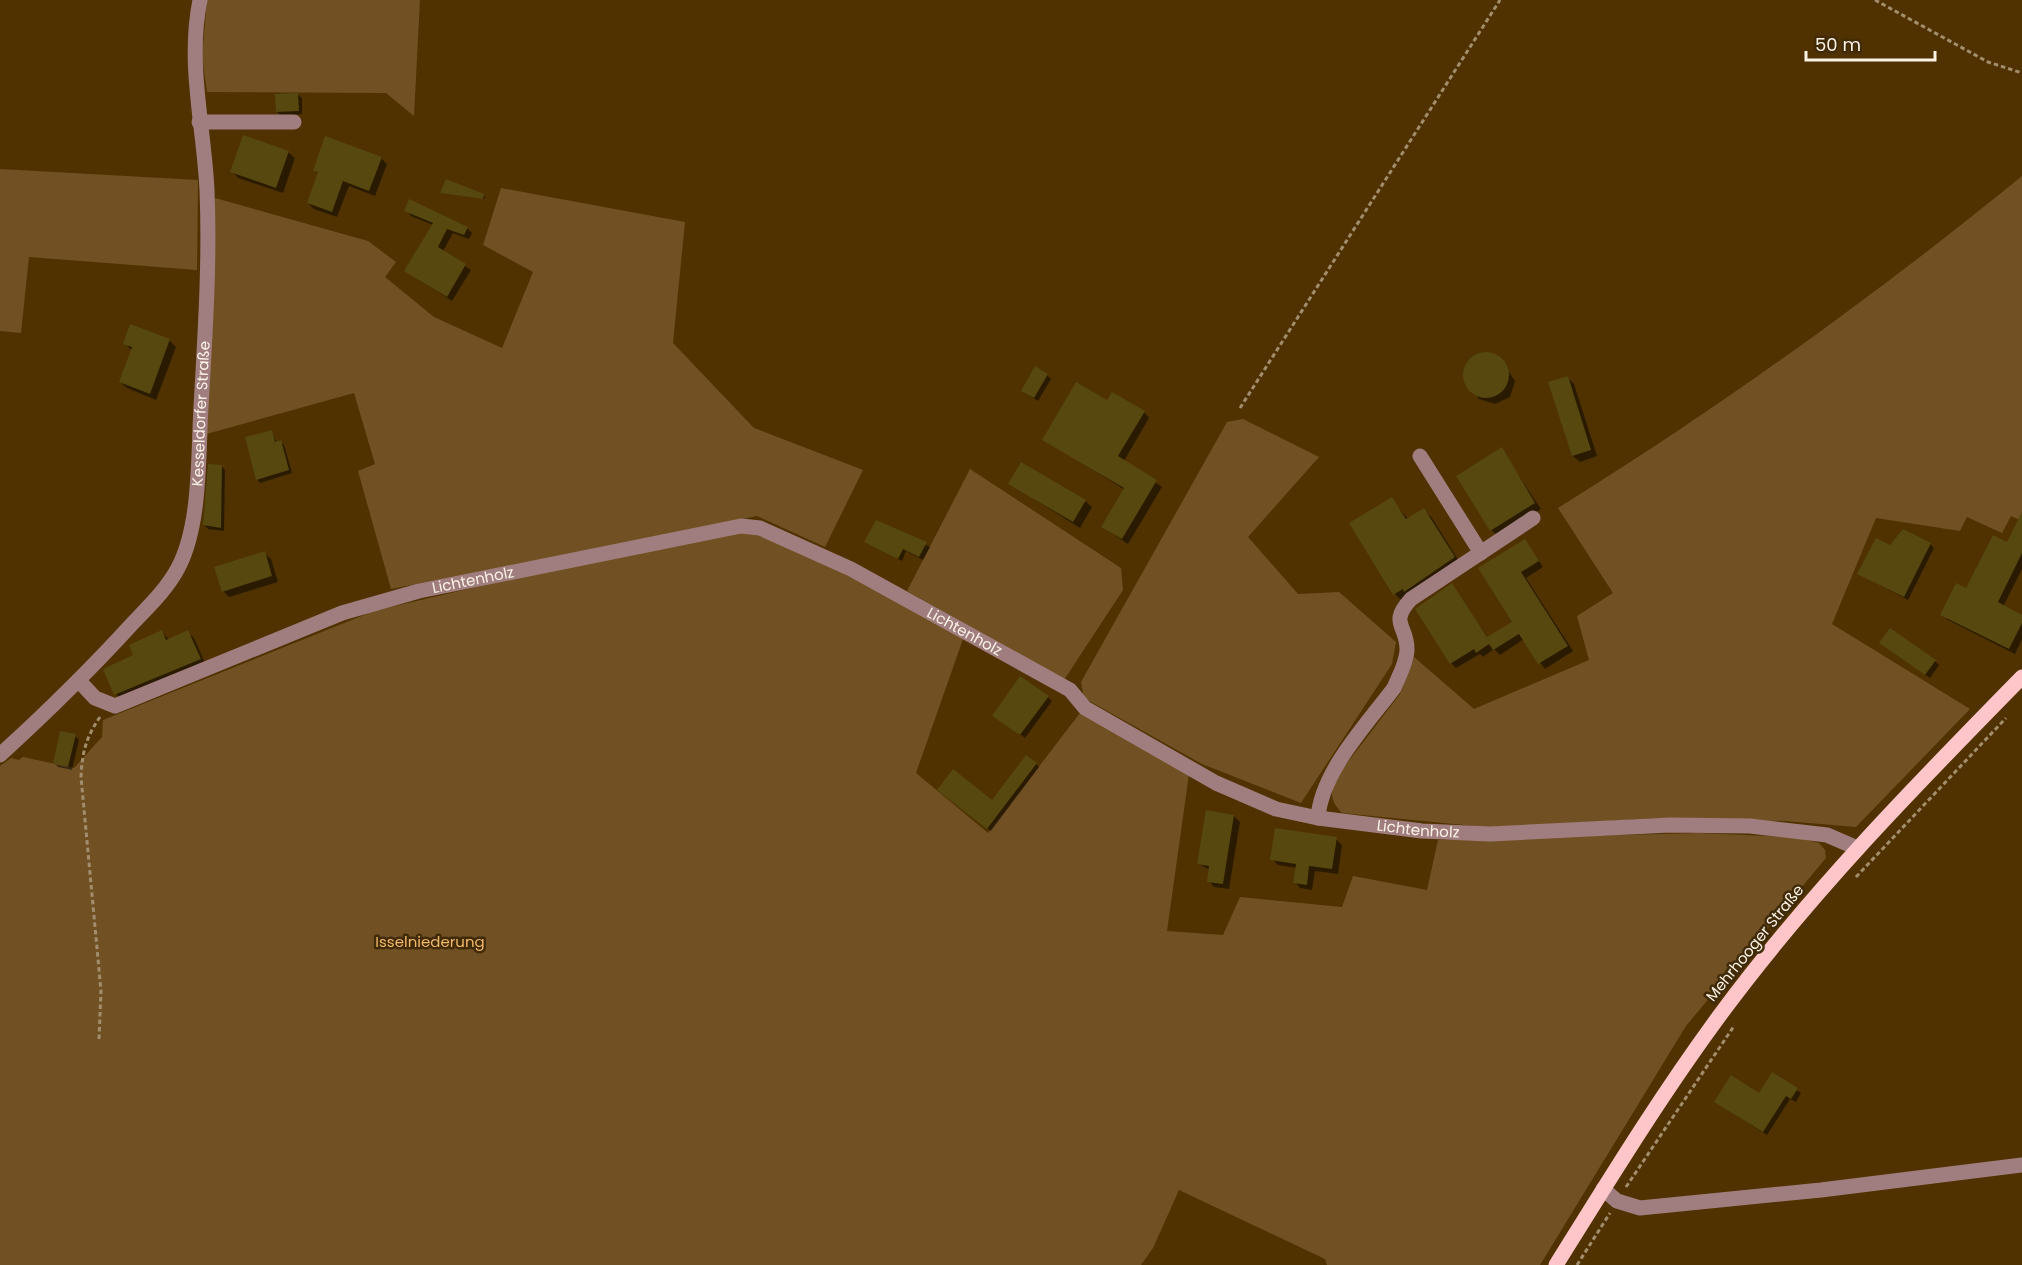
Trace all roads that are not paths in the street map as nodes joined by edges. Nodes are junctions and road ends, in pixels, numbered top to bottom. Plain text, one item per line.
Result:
1 (200, 0) edge
2 (199, 122) junction
3 (294, 122) dead end
4 (1420, 456) dead end
5 (1533, 518) dead end
6 (1481, 553) junction
7 (2022, 677) edge
8 (80, 681) junction
9 (0, 755) edge
10 (1318, 818) junction
11 (1857, 848) junction
12 (2022, 1165) edge
13 (1603, 1189) junction
14 (1556, 1265) edge

1 - 2 street, Kesseldorfer Straße
2 - 3 street
2 - 8 street, Kesseldorfer Straße
4 - 6 street
5 - 6 street
6 - 10 street
7 - 11 main road, Mehrhooger Straße
8 - 9 street, Kesseldorfer Straße
8 - 10 street, Lichtenholz
10 - 11 street, Lichtenholz
11 - 13 main road, Mehrhooger Straße
12 - 13 street
13 - 14 main road, Mehrhooger Straße

